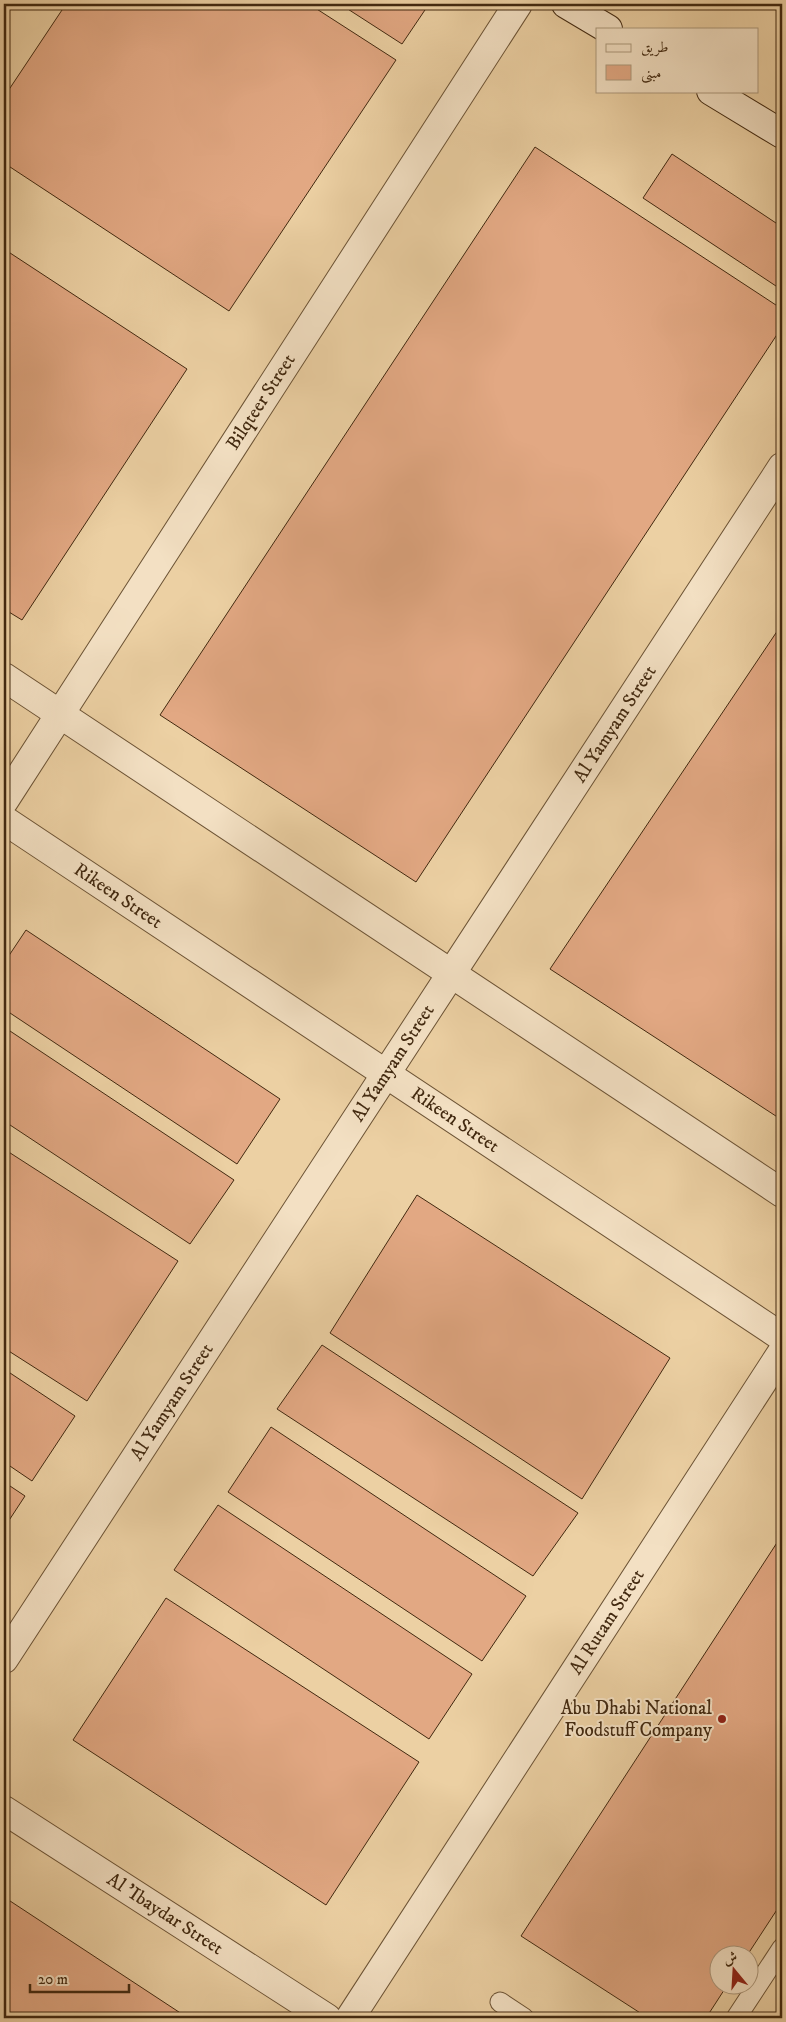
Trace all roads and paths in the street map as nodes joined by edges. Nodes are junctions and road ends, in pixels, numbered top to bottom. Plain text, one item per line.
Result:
1 (518, 4) edge
2 (566, 4) edge
3 (606, 28) edge
4 (713, 92) edge
5 (782, 134) edge
6 (782, 466) edge
7 (4, 677) edge
8 (60, 714) junction
9 (4, 801) edge
10 (4, 820) edge
11 (452, 974) junction
12 (386, 1074) junction
13 (782, 1193) edge
14 (782, 1337) edge
15 (782, 1352) edge
16 (4, 1659) edge
17 (4, 1810) edge
18 (782, 1948) edge
19 (500, 2002) dead end
20 (327, 2018) edge
21 (350, 2018) edge
22 (524, 2018) edge
23 (736, 2018) edge

1 - 8 street, Bilqteer Street
2 - 3 street
4 - 5 street
6 - 11 street, Al Yamyam Street
7 - 8 street
8 - 9 street, Bilqteer Street
8 - 11 street
10 - 12 street, Rikeen Street
11 - 12 street, Al Yamyam Street
11 - 13 street
12 - 14 street, Rikeen Street
12 - 16 street, Al Yamyam Street
15 - 21 street, Al Rutam Street
17 - 20 street, Al 'Ibaydar Street
18 - 23 lane
19 - 22 lane

